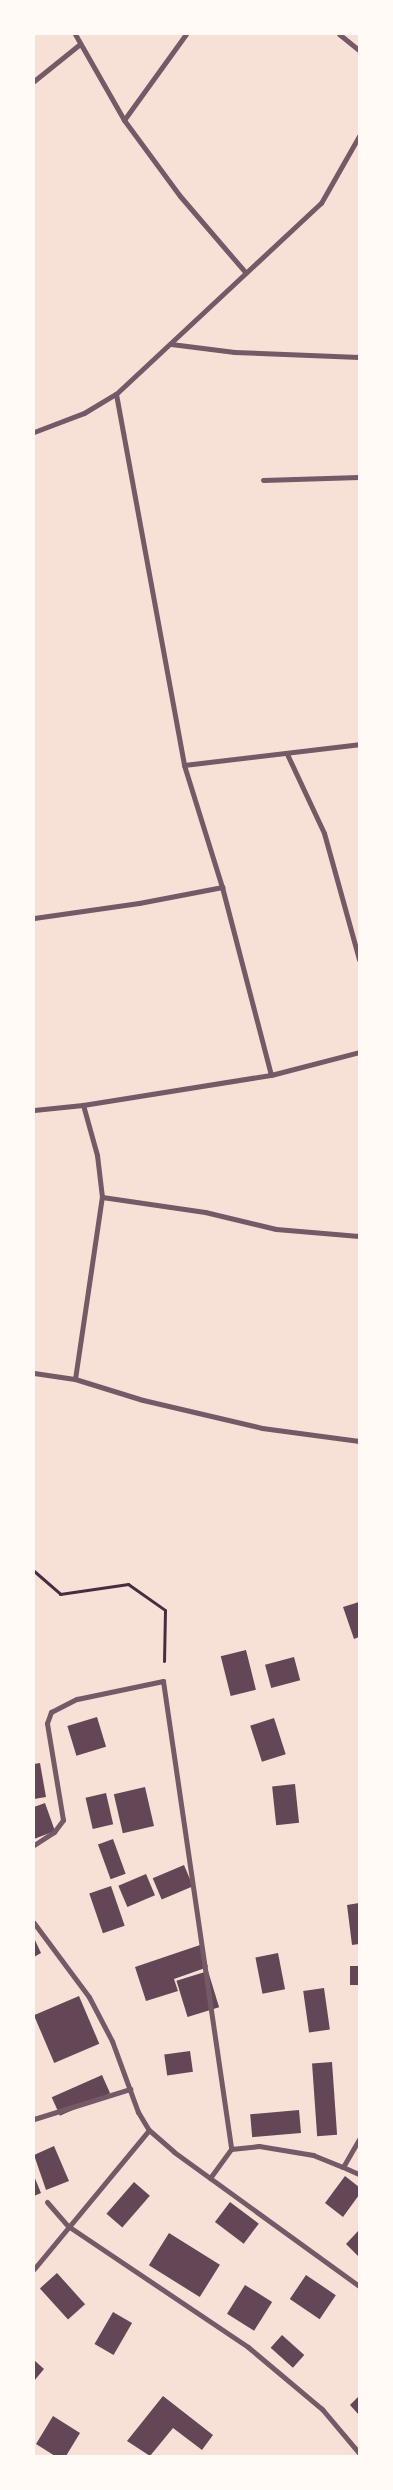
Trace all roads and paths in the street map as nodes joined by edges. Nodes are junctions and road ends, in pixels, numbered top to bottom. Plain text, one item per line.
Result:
1 (75, 34) edge
2 (186, 34) edge
3 (340, 34) edge
4 (80, 44) junction
5 (359, 50) edge
6 (34, 80) edge
7 (124, 120) junction
8 (359, 136) edge
9 (246, 273) junction
10 (171, 344) junction
11 (359, 357) edge
12 (116, 394) junction
13 (34, 432) edge
14 (359, 477) edge
15 (263, 480) dead end
16 (359, 744) edge
17 (287, 754) junction
18 (184, 765) junction
19 (222, 887) junction
20 (34, 918) edge
21 (359, 959) edge
22 (359, 1052) edge
23 (271, 1074) junction
24 (83, 1105) junction
25 (34, 1110) edge
26 (102, 1197) junction
27 (359, 1236) edge
28 (34, 1373) edge
29 (75, 1378) junction
30 (359, 1441) edge
31 (34, 1571) edge
32 (163, 1681) junction
33 (34, 1845) edge
34 (34, 1924) edge
35 (130, 2089) junction
36 (34, 2119) edge
37 (149, 2130) junction
38 (359, 2139) edge
39 (230, 2149) junction
40 (343, 2167) junction
41 (359, 2174) edge
42 (210, 2178) junction
43 (47, 2202) dead end
44 (68, 2226) junction
45 (34, 2269) edge
46 (359, 2286) edge
47 (359, 2453) edge

1 - 4 street
2 - 7 street
3 - 5 street
4 - 6 street
4 - 7 street
7 - 9 street
8 - 9 street
9 - 10 street
10 - 11 street
10 - 12 street
12 - 13 street
12 - 18 street
14 - 15 street
16 - 17 street
17 - 18 street
17 - 21 street
18 - 19 street
19 - 20 street
19 - 23 street
22 - 23 street
23 - 24 street
24 - 25 street
24 - 26 street
26 - 27 street
26 - 29 street
28 - 29 street
29 - 30 street
31 - 32 path
32 - 33 street
32 - 39 street
34 - 35 street
35 - 36 street
35 - 37 street
37 - 42 street
37 - 44 street
38 - 40 street
39 - 40 street
39 - 42 street
40 - 41 street
42 - 46 street
43 - 44 street
44 - 45 street
44 - 47 street

